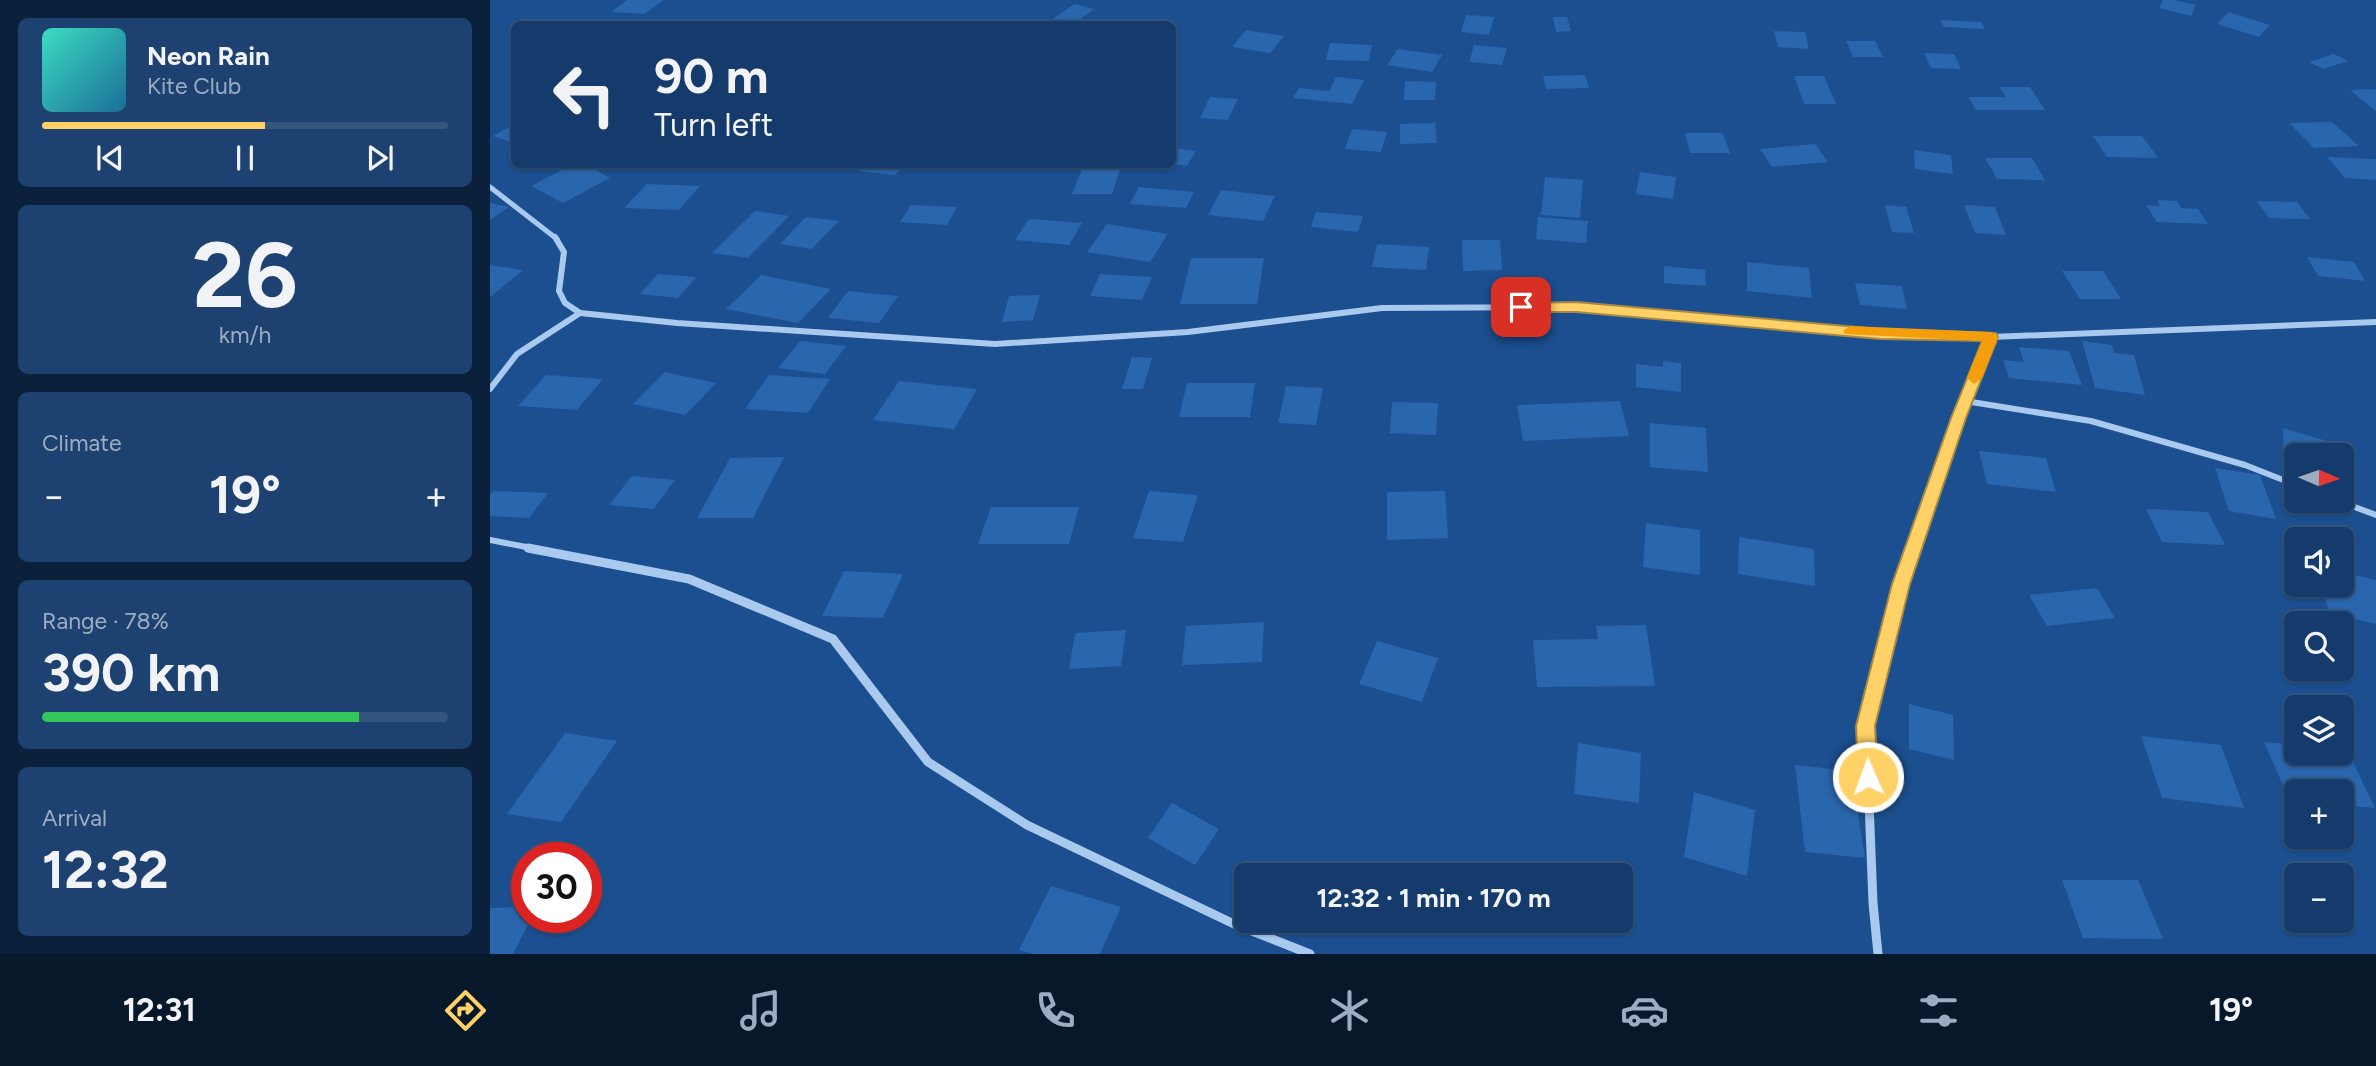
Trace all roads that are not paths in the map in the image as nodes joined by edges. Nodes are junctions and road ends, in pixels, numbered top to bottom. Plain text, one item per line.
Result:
1 (490, 187) edge
2 (580, 313) junction
3 (2376, 322) edge
4 (1991, 337) junction
5 (490, 389) edge
6 (1965, 401) junction
7 (2284, 481) edge
8 (2354, 507) edge
9 (2376, 515) edge
10 (490, 540) edge
11 (1310, 954) edge
12 (1878, 954) edge

1 - 2 street
2 - 4 street
2 - 5 street
3 - 4 street
4 - 6 street
6 - 7 street
6 - 12 street
8 - 9 street
10 - 11 street

